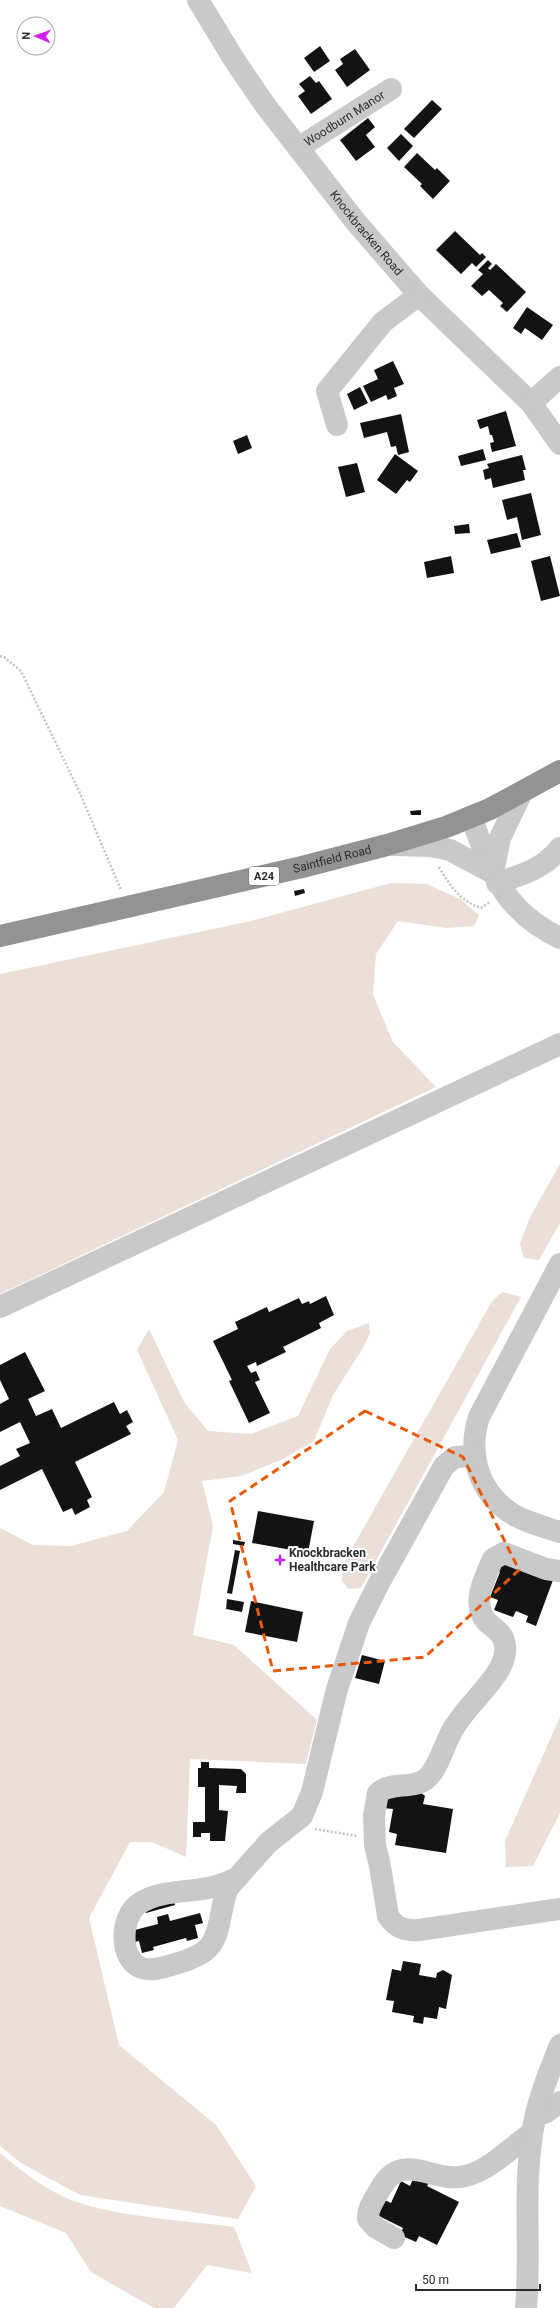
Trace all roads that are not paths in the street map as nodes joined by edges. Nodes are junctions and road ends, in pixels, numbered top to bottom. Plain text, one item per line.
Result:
1 (198, 0) edge
2 (391, 90) dead end
3 (298, 148) junction
4 (419, 295) junction
5 (560, 378) edge
6 (531, 402) junction
7 (337, 425) dead end
8 (560, 444) edge
9 (560, 771) edge
10 (522, 792) junction
11 (471, 817) junction
12 (387, 845) junction
13 (560, 848) edge
14 (498, 883) junction
15 (0, 936) edge
16 (560, 938) edge
17 (560, 1044) edge
18 (560, 1264) edge
19 (0, 1307) edge
20 (486, 1403) junction
21 (475, 1456) junction
22 (444, 1466) junction
23 (560, 1532) edge
24 (560, 1571) edge
25 (236, 1878) junction
26 (560, 1909) edge
27 (560, 2045) edge
28 (560, 2102) edge
29 (537, 2112) junction
30 (532, 2133) junction
31 (394, 2238) dead end
32 (526, 2308) edge

1 - 3 street, Knockbracken Road
2 - 3 street, Woodburn Manor
3 - 4 street, Knockbracken Road
4 - 6 street, Knockbracken Road
4 - 7 street
5 - 6 street
6 - 8 street, Knockbracken Road
9 - 10 highway, Saintfield Road / A24
10 - 11 highway, Saintfield Road / A24
10 - 14 street
11 - 12 highway, Saintfield Road / A24
11 - 14 street
12 - 14 street
12 - 15 highway, Saintfield Road / A24
13 - 14 street
14 - 16 street
17 - 19 street
18 - 20 street
20 - 21 street
20 - 22 street
21 - 22 street
21 - 23 street
22 - 25 street
24 - 26 street
25 - 25 street
27 - 29 street
28 - 29 street
29 - 30 street
30 - 31 street
30 - 32 street

